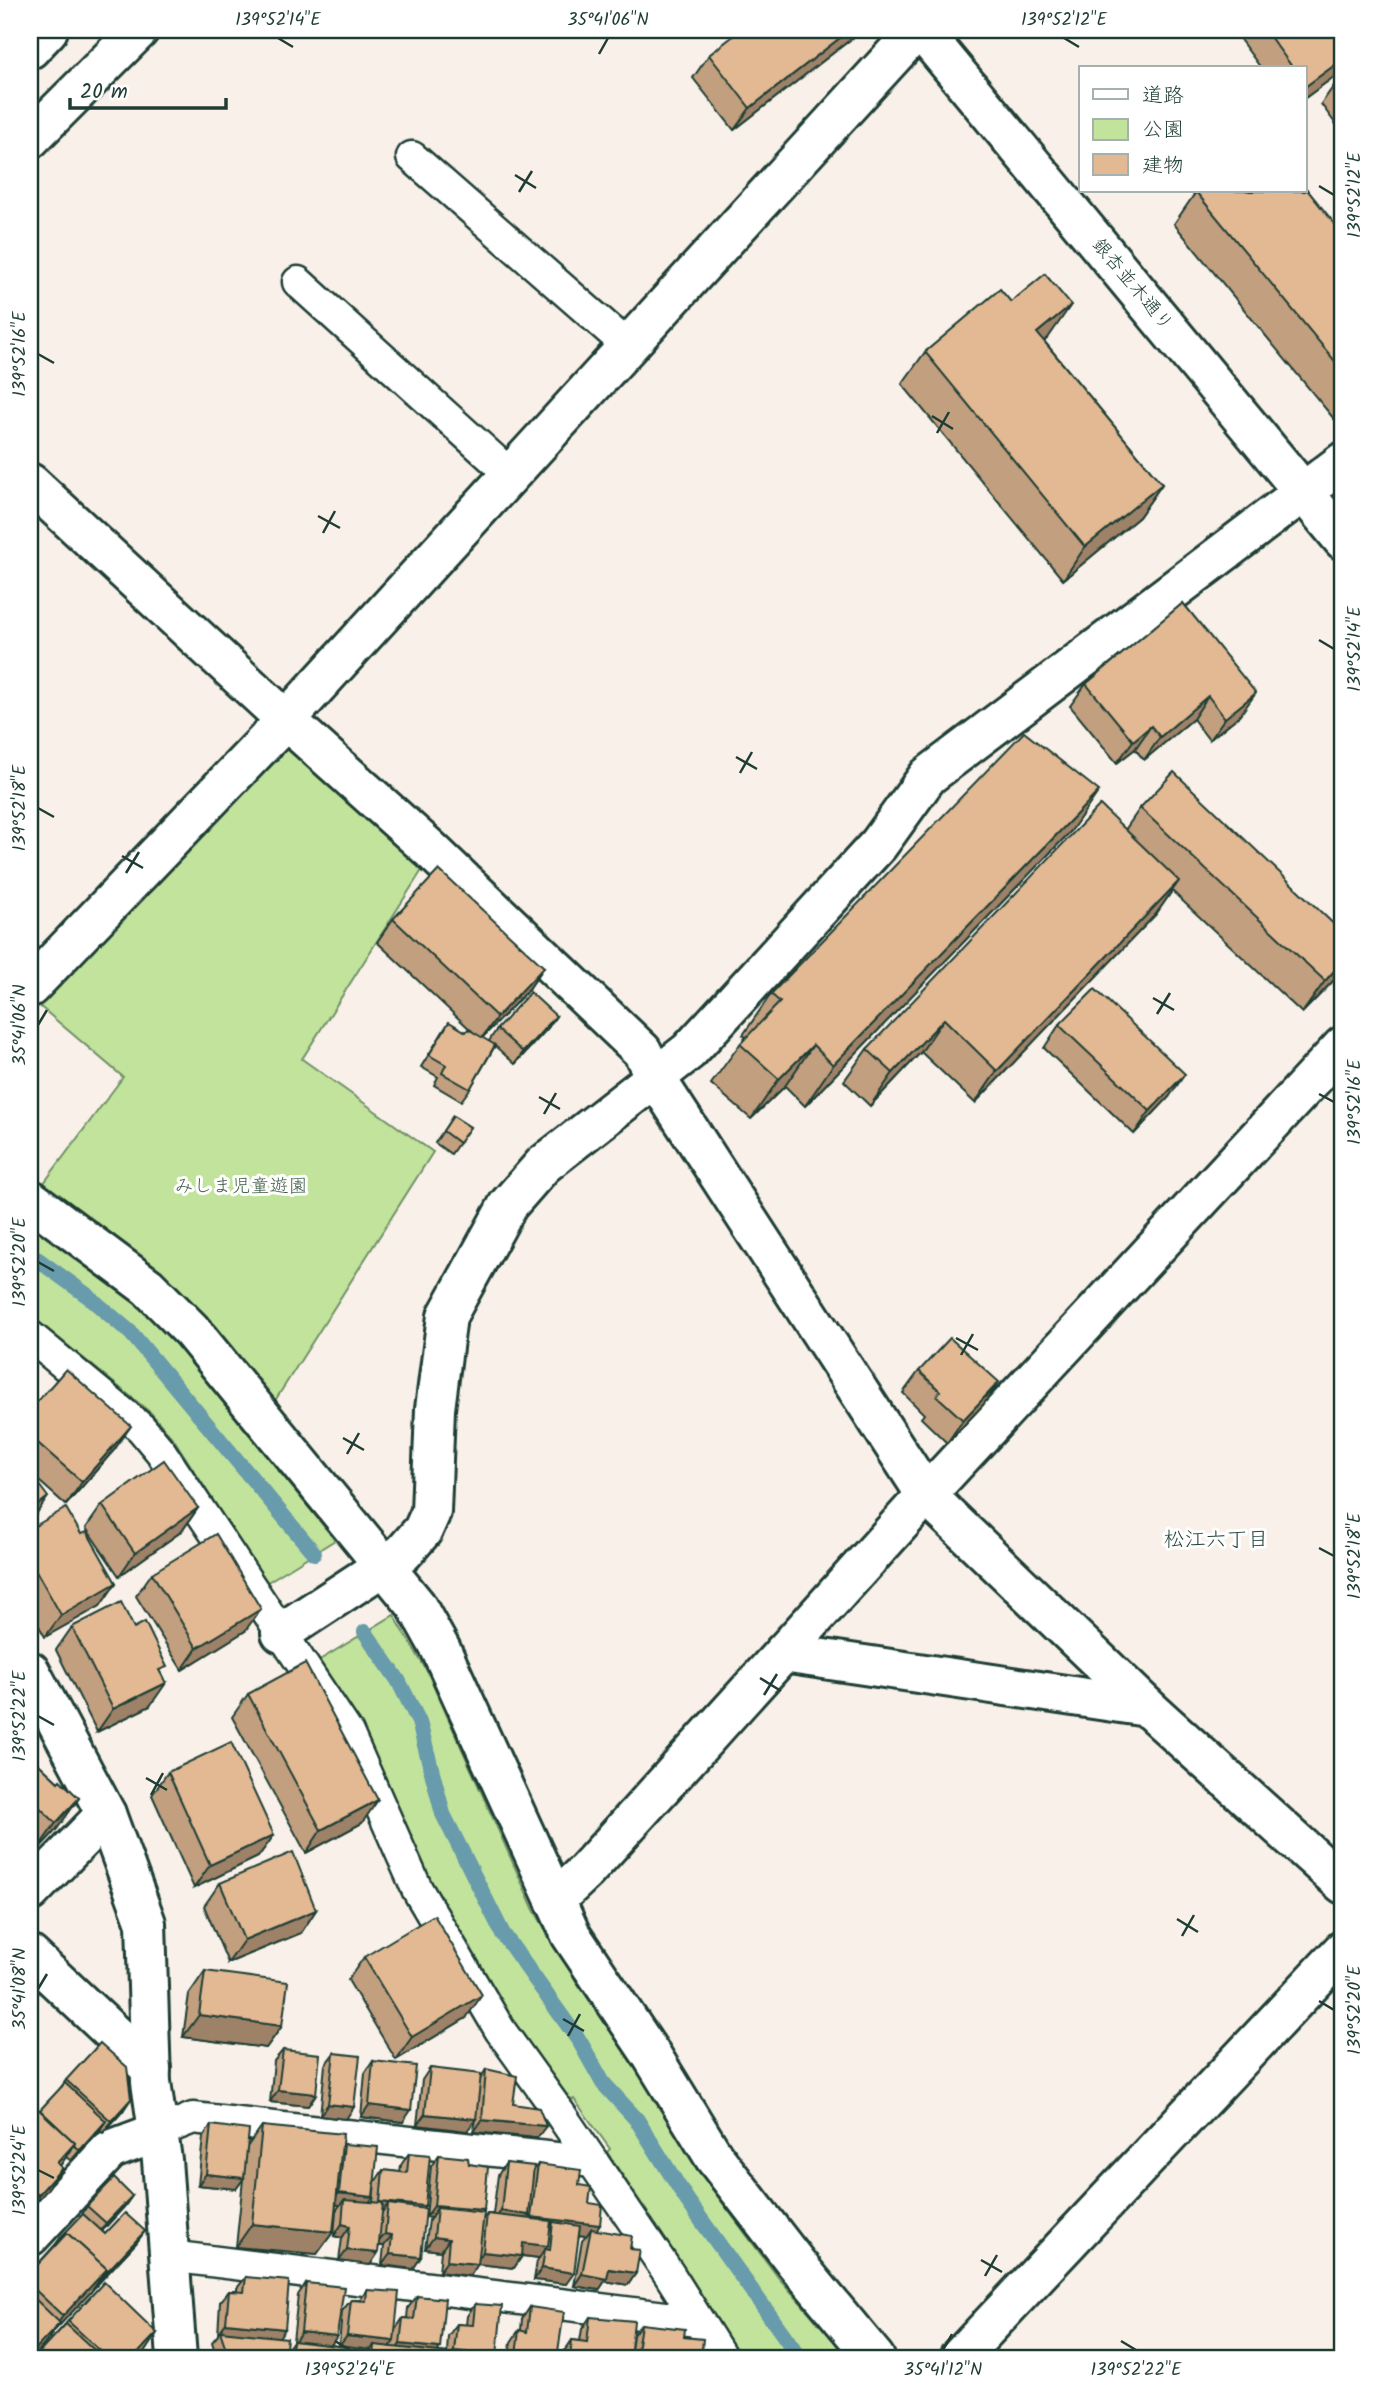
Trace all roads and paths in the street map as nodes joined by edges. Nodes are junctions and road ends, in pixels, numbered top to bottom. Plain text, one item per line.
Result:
1 (48, 30) edge
2 (139, 30) edge
3 (919, 30) edge
4 (30, 49) edge
5 (30, 139) edge
6 (412, 157) dead end
7 (298, 282) dead end
8 (628, 346) junction
9 (1343, 463) edge
10 (510, 474) junction
11 (30, 483) edge
12 (1304, 492) junction
13 (1343, 540) edge
14 (286, 720) junction
15 (30, 987) edge
16 (1343, 1046) edge
17 (655, 1077) junction
18 (30, 1199) edge
19 (30, 1336) edge
20 (926, 1495) junction
21 (384, 1567) junction
22 (281, 1633) junction
23 (783, 1653) junction
24 (30, 1671) edge
25 (1147, 1707) junction
26 (106, 1814) junction
27 (1343, 1884) edge
28 (30, 1892) edge
29 (555, 1900) junction
30 (1343, 1950) edge
31 (30, 1955) edge
32 (151, 2068) junction
33 (158, 2132) junction
34 (593, 2162) junction
35 (30, 2236) edge
36 (169, 2256) junction
37 (698, 2321) junction
38 (177, 2358) edge
39 (722, 2358) edge
40 (875, 2358) edge
41 (959, 2358) edge

1 - 4 street
2 - 5 street
3 - 8 street
3 - 12 street, 銀杏並木通り
6 - 8 lane
7 - 10 lane
8 - 10 street
9 - 12 street
10 - 14 street
11 - 14 street
12 - 13 street, 銀杏並木通り
12 - 17 street
14 - 15 street
14 - 17 street
16 - 20 street
17 - 20 street
17 - 21 street
18 - 21 street
19 - 22 lane
20 - 23 street
20 - 25 street
21 - 22 street
21 - 29 street
22 - 34 lane
23 - 25 street
23 - 29 street
24 - 26 street
25 - 27 street
26 - 28 street
26 - 32 street
29 - 40 street
30 - 41 street
31 - 32 street
32 - 33 street
33 - 34 lane
33 - 35 street
33 - 36 street
34 - 37 lane
36 - 37 lane
36 - 38 street
37 - 39 lane

